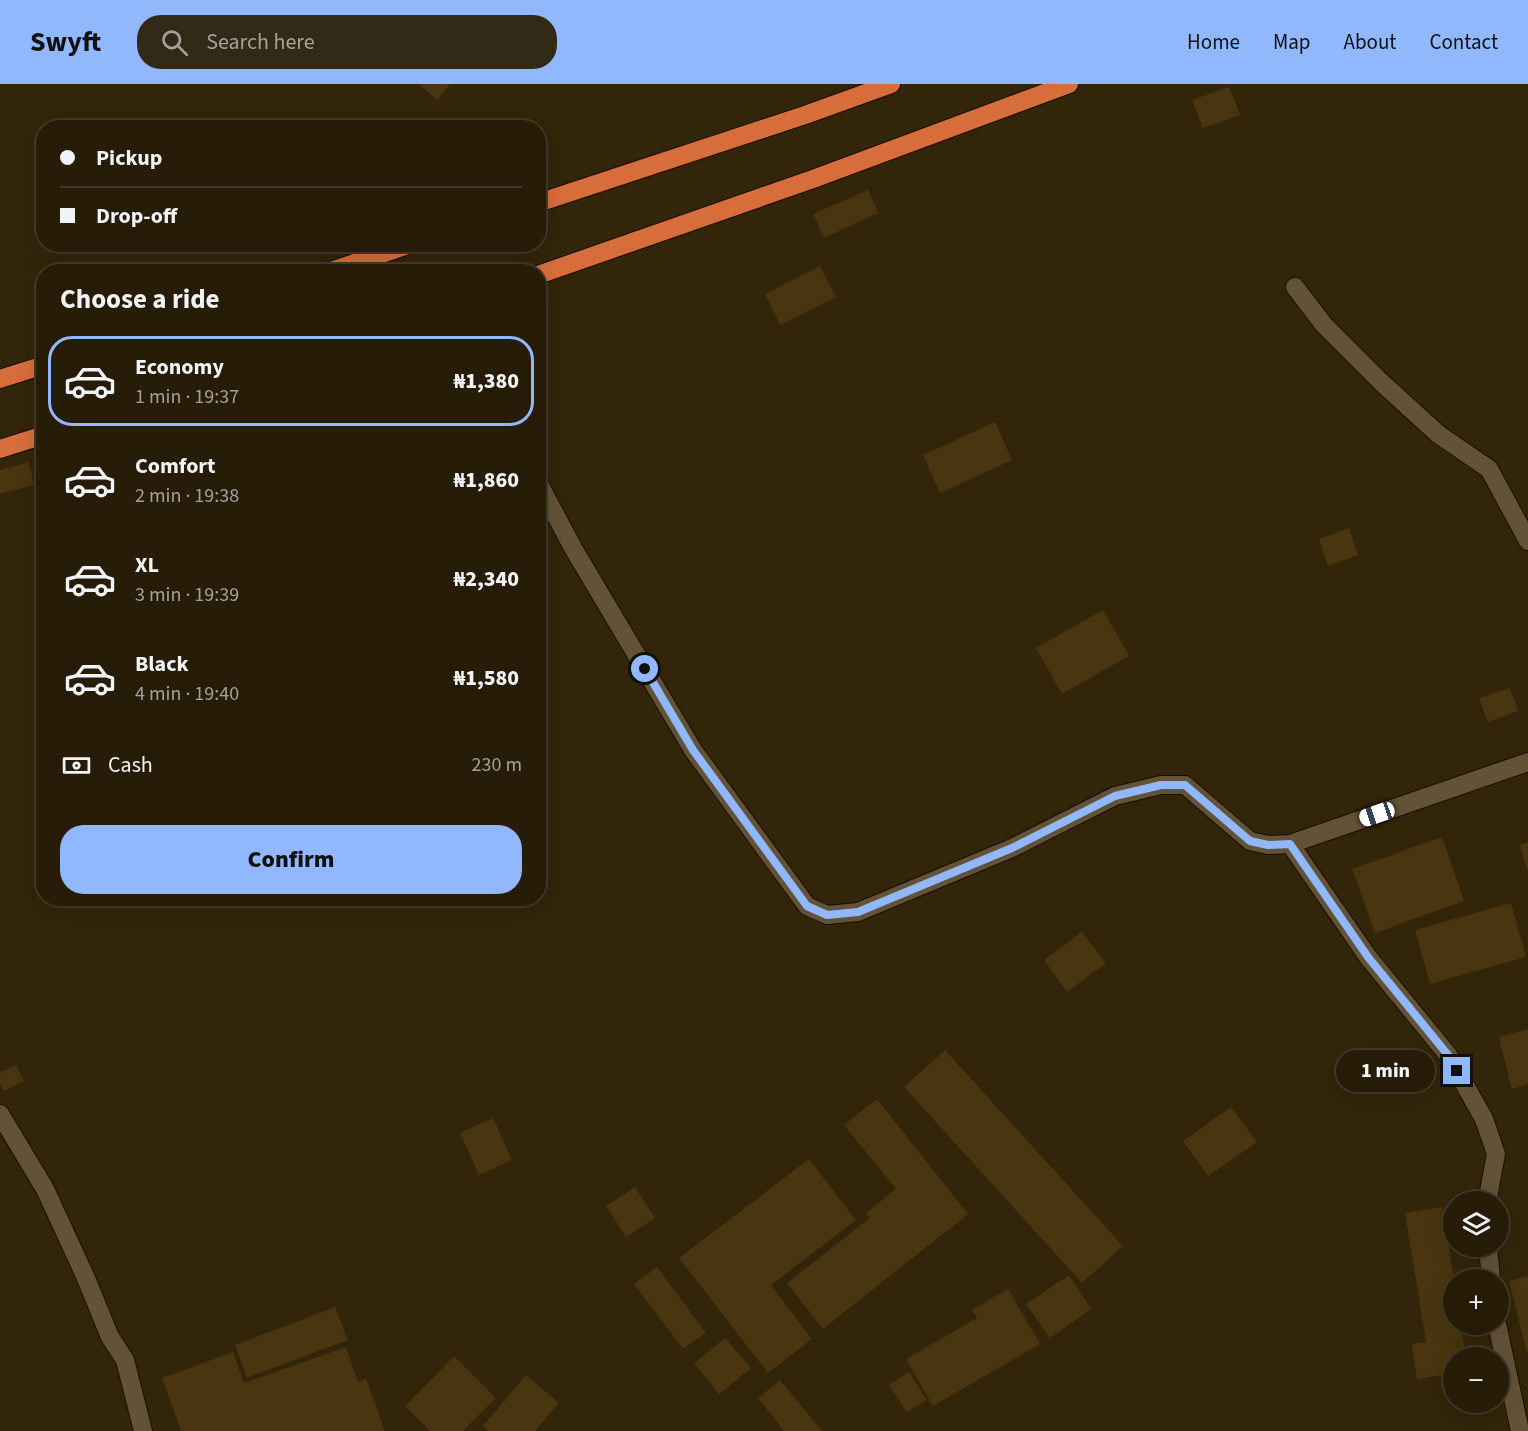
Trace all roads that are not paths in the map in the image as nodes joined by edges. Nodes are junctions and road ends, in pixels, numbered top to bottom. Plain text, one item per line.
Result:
1 (891, 84) edge
2 (1069, 84) edge
3 (546, 200) edge
4 (387, 252) edge
5 (352, 264) edge
6 (546, 272) edge
7 (1295, 287) dead end
8 (36, 368) edge
9 (0, 379) edge
10 (36, 438) edge
11 (0, 449) edge
12 (546, 497) edge
13 (1528, 541) edge
14 (1528, 762) edge
15 (1290, 844) junction
16 (0, 1114) edge
17 (1489, 1191) edge
18 (1499, 1335) edge
19 (143, 1431) edge
20 (1520, 1431) edge

1 - 3 highway
2 - 6 highway
4 - 5 highway
7 - 13 street
8 - 9 highway
10 - 11 highway
12 - 15 street
14 - 15 street
15 - 17 street
16 - 19 street
18 - 20 street

